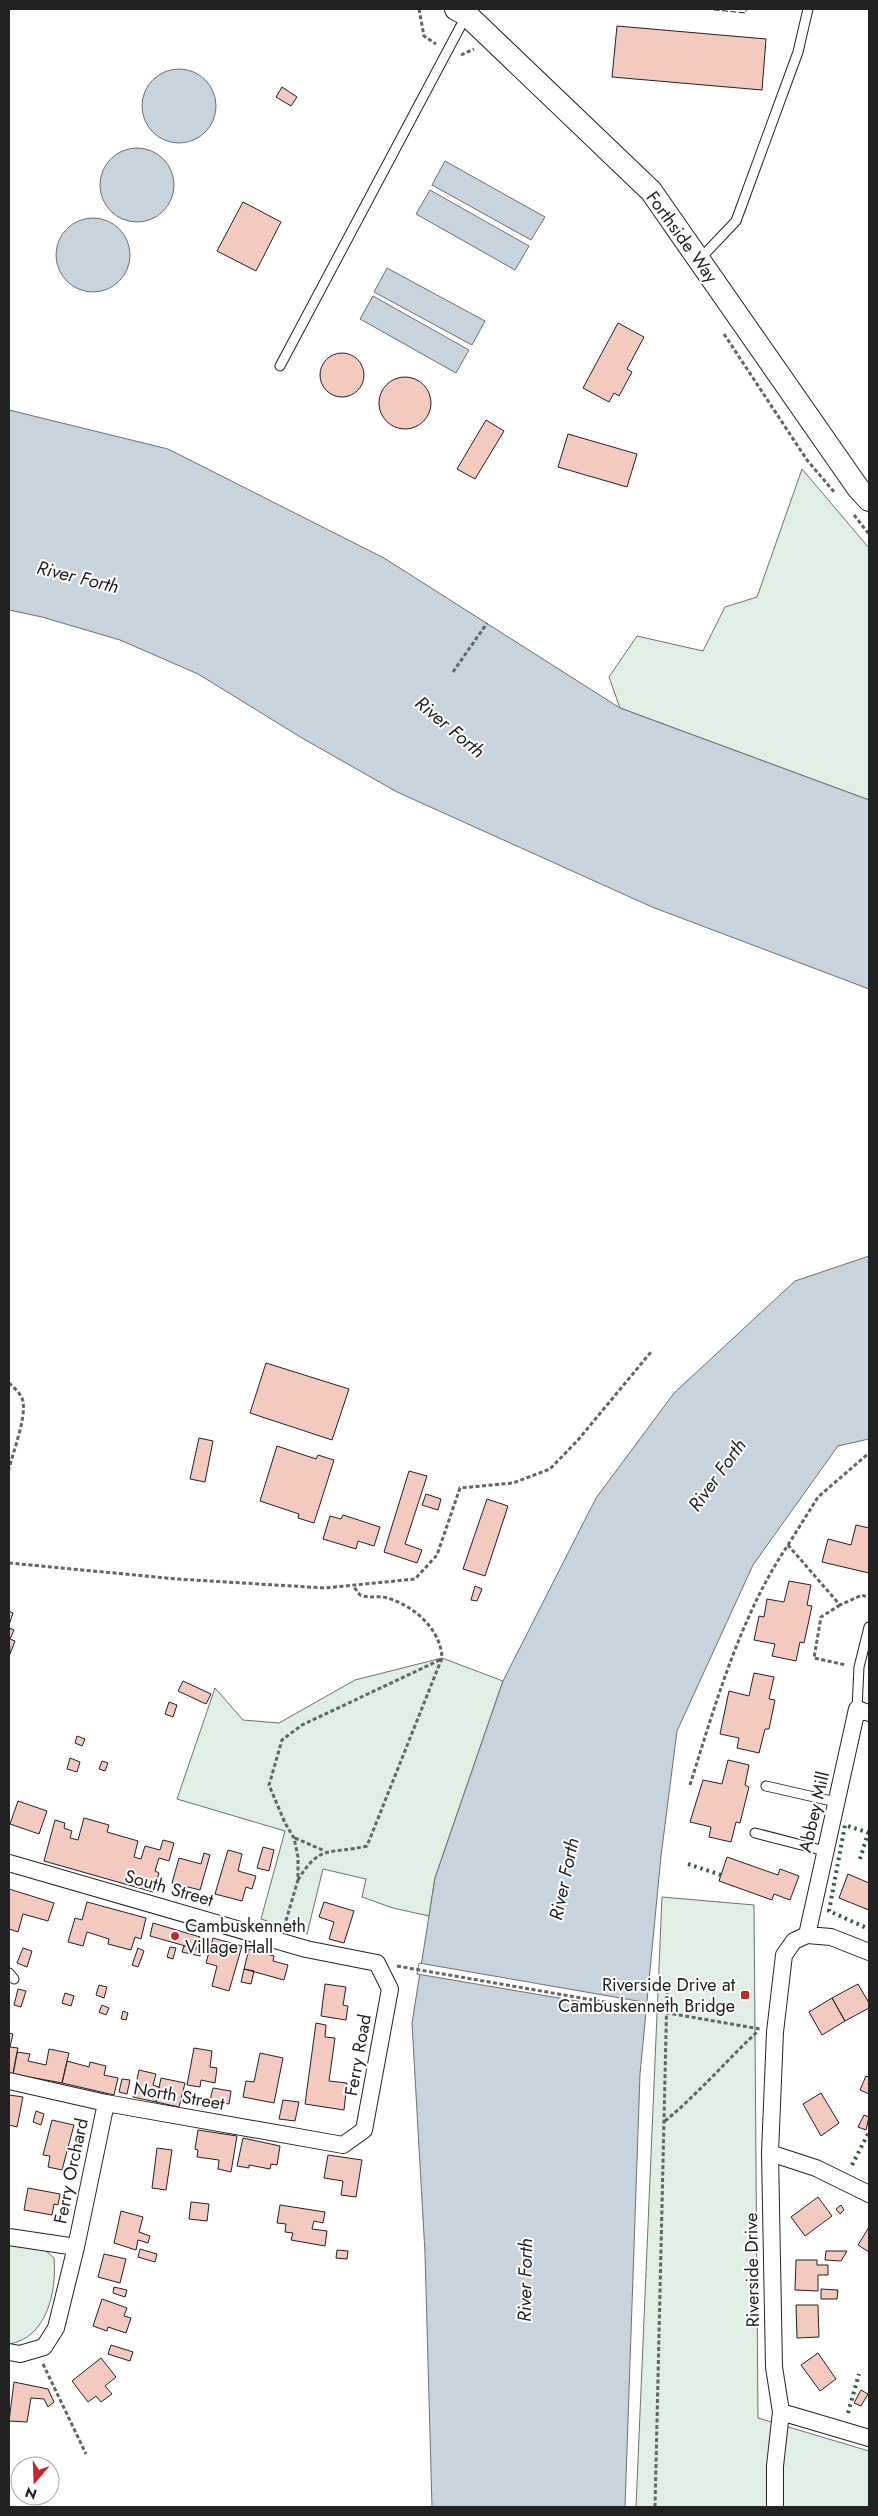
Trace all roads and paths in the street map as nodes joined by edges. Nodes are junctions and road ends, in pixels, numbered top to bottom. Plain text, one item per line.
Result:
1 (419, 9) edge
2 (808, 9) edge
3 (459, 10) edge
4 (480, 47) dead end
5 (447, 51) junction
6 (699, 260) junction
7 (721, 330) dead end
8 (280, 366) dead end
9 (838, 497) dead end
10 (860, 506) edge
11 (869, 534) edge
12 (487, 623) dead end
13 (453, 672) dead end
14 (650, 1352) dead end
15 (9, 1383) edge
16 (869, 1453) edge
17 (9, 1469) edge
18 (788, 1544) junction
19 (9, 1563) edge
20 (354, 1587) junction
21 (869, 1598) edge
22 (840, 1604) junction
23 (869, 1627) edge
24 (442, 1658) junction
25 (859, 1667) junction
26 (863, 1711) edge
27 (690, 1785) dead end
28 (766, 1786) dead end
29 (836, 1802) junction
30 (755, 1833) dead end
31 (294, 1838) junction
32 (325, 1851) junction
33 (825, 1851) junction
34 (9, 1863) edge
35 (298, 1880) junction
36 (807, 1935) junction
37 (280, 1942) junction
38 (869, 1952) edge
39 (377, 1963) joint
40 (412, 1967) dead end
41 (668, 1990) dead end
42 (666, 2012) junction
43 (768, 2031) junction
44 (9, 2081) edge
45 (106, 2103) junction
46 (664, 2122) junction
47 (343, 2145) joint
48 (770, 2153) junction
49 (869, 2194) edge
50 (9, 2237) edge
51 (76, 2247) junction
52 (36, 2350) junction
53 (9, 2352) edge
54 (781, 2412) junction
55 (869, 2438) edge
56 (86, 2454) dead end
57 (655, 2507) edge
58 (774, 2507) edge

1 - 5 path
2 - 6 lane
3 - 5 lane
3 - 6 street, Forthside Way
4 - 5 path
5 - 8 lane
6 - 10 street, Forthside Way
7 - 9 path
10 - 11 path
12 - 13 path
14 - 20 path
15 - 17 path
16 - 18 path
18 - 22 path
18 - 27 path
19 - 20 path
20 - 24 path
21 - 22 path
22 - 25 path
23 - 25 lane
24 - 31 path
24 - 32 path
25 - 26 lane
26 - 29 street, Abbey Mill
28 - 29 lane
29 - 33 street, Abbey Mill
30 - 33 lane
31 - 32 path
31 - 35 path
32 - 35 path
33 - 36 street, Abbey Mill
34 - 37 street, South Street
35 - 37 path
36 - 38 street
36 - 43 street, Riverside Drive
37 - 39 street, South Street
39 - 47 street, Ferry Road
40 - 42 path
41 - 42 path
42 - 43 path
42 - 46 path
43 - 46 path
43 - 48 street, Riverside Drive
44 - 45 street, North Street
45 - 47 street, North Street
45 - 51 street, Ferry Orchard
46 - 57 path
48 - 49 street
48 - 54 street, Riverside Drive
50 - 51 street, Ferry Orchard
51 - 52 street, Ferry Orchard
52 - 53 street
52 - 56 path
54 - 55 street
54 - 58 street, Riverside Drive

